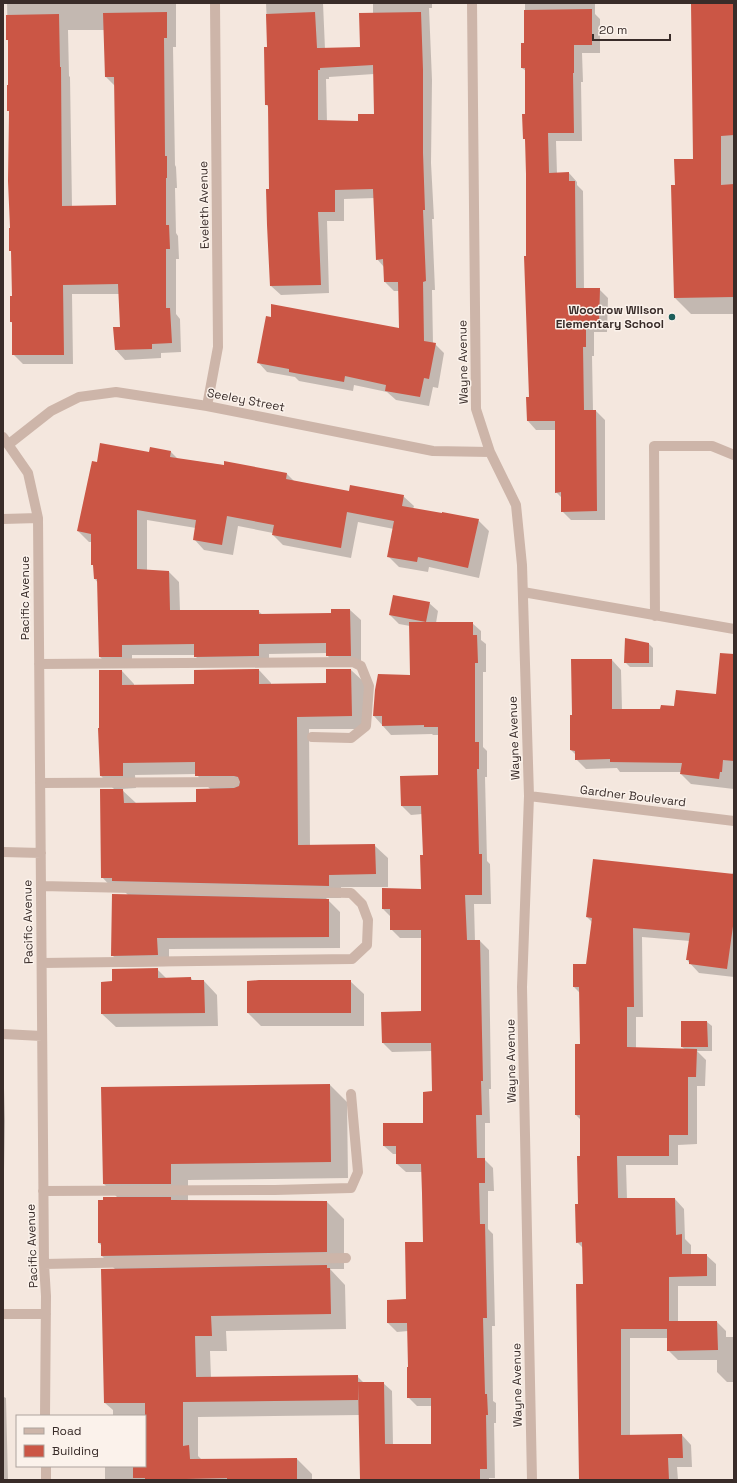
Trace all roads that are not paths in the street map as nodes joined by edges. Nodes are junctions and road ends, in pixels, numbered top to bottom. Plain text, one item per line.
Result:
1 (215, 3) edge
2 (472, 3) edge
3 (207, 406) junction
4 (6, 441) edge
5 (490, 452) junction
6 (734, 455) edge
7 (3, 518) edge
8 (38, 518) junction
9 (523, 592) junction
10 (655, 616) junction
11 (734, 630) edge
12 (39, 664) junction
13 (312, 737) dead end
14 (234, 782) dead end
15 (40, 783) junction
16 (529, 796) junction
17 (734, 821) edge
18 (3, 852) edge
19 (41, 853) junction
20 (41, 886) junction
21 (42, 963) junction
22 (3, 1034) edge
23 (42, 1036) junction
24 (351, 1094) dead end
25 (43, 1191) junction
26 (346, 1258) dead end
27 (44, 1264) junction
28 (3, 1314) edge
29 (46, 1314) junction
30 (45, 1415) edge
31 (46, 1467) edge
32 (46, 1480) edge
33 (532, 1480) edge

1 - 3 street, Eveleth Avenue
2 - 5 street, Wayne Avenue
3 - 4 street, Seeley Street
3 - 5 street, Seeley Street
4 - 8 street, Pacific Avenue
5 - 9 street, Wayne Avenue
6 - 10 street
7 - 8 street
8 - 12 street, Pacific Avenue
9 - 10 street
9 - 16 street, Wayne Avenue
10 - 11 street
12 - 13 street
12 - 15 street, Pacific Avenue
14 - 15 street
15 - 19 street, Pacific Avenue
16 - 17 street, Gardner Boulevard
16 - 33 street, Wayne Avenue
18 - 19 street
19 - 20 street, Pacific Avenue
20 - 21 street, Pacific Avenue
20 - 21 street
21 - 23 street, Pacific Avenue
22 - 23 street
23 - 25 street, Pacific Avenue
24 - 25 street
25 - 27 street, Pacific Avenue
26 - 27 street
27 - 29 street, Pacific Avenue
28 - 29 street
29 - 30 street, Pacific Avenue
31 - 32 street

